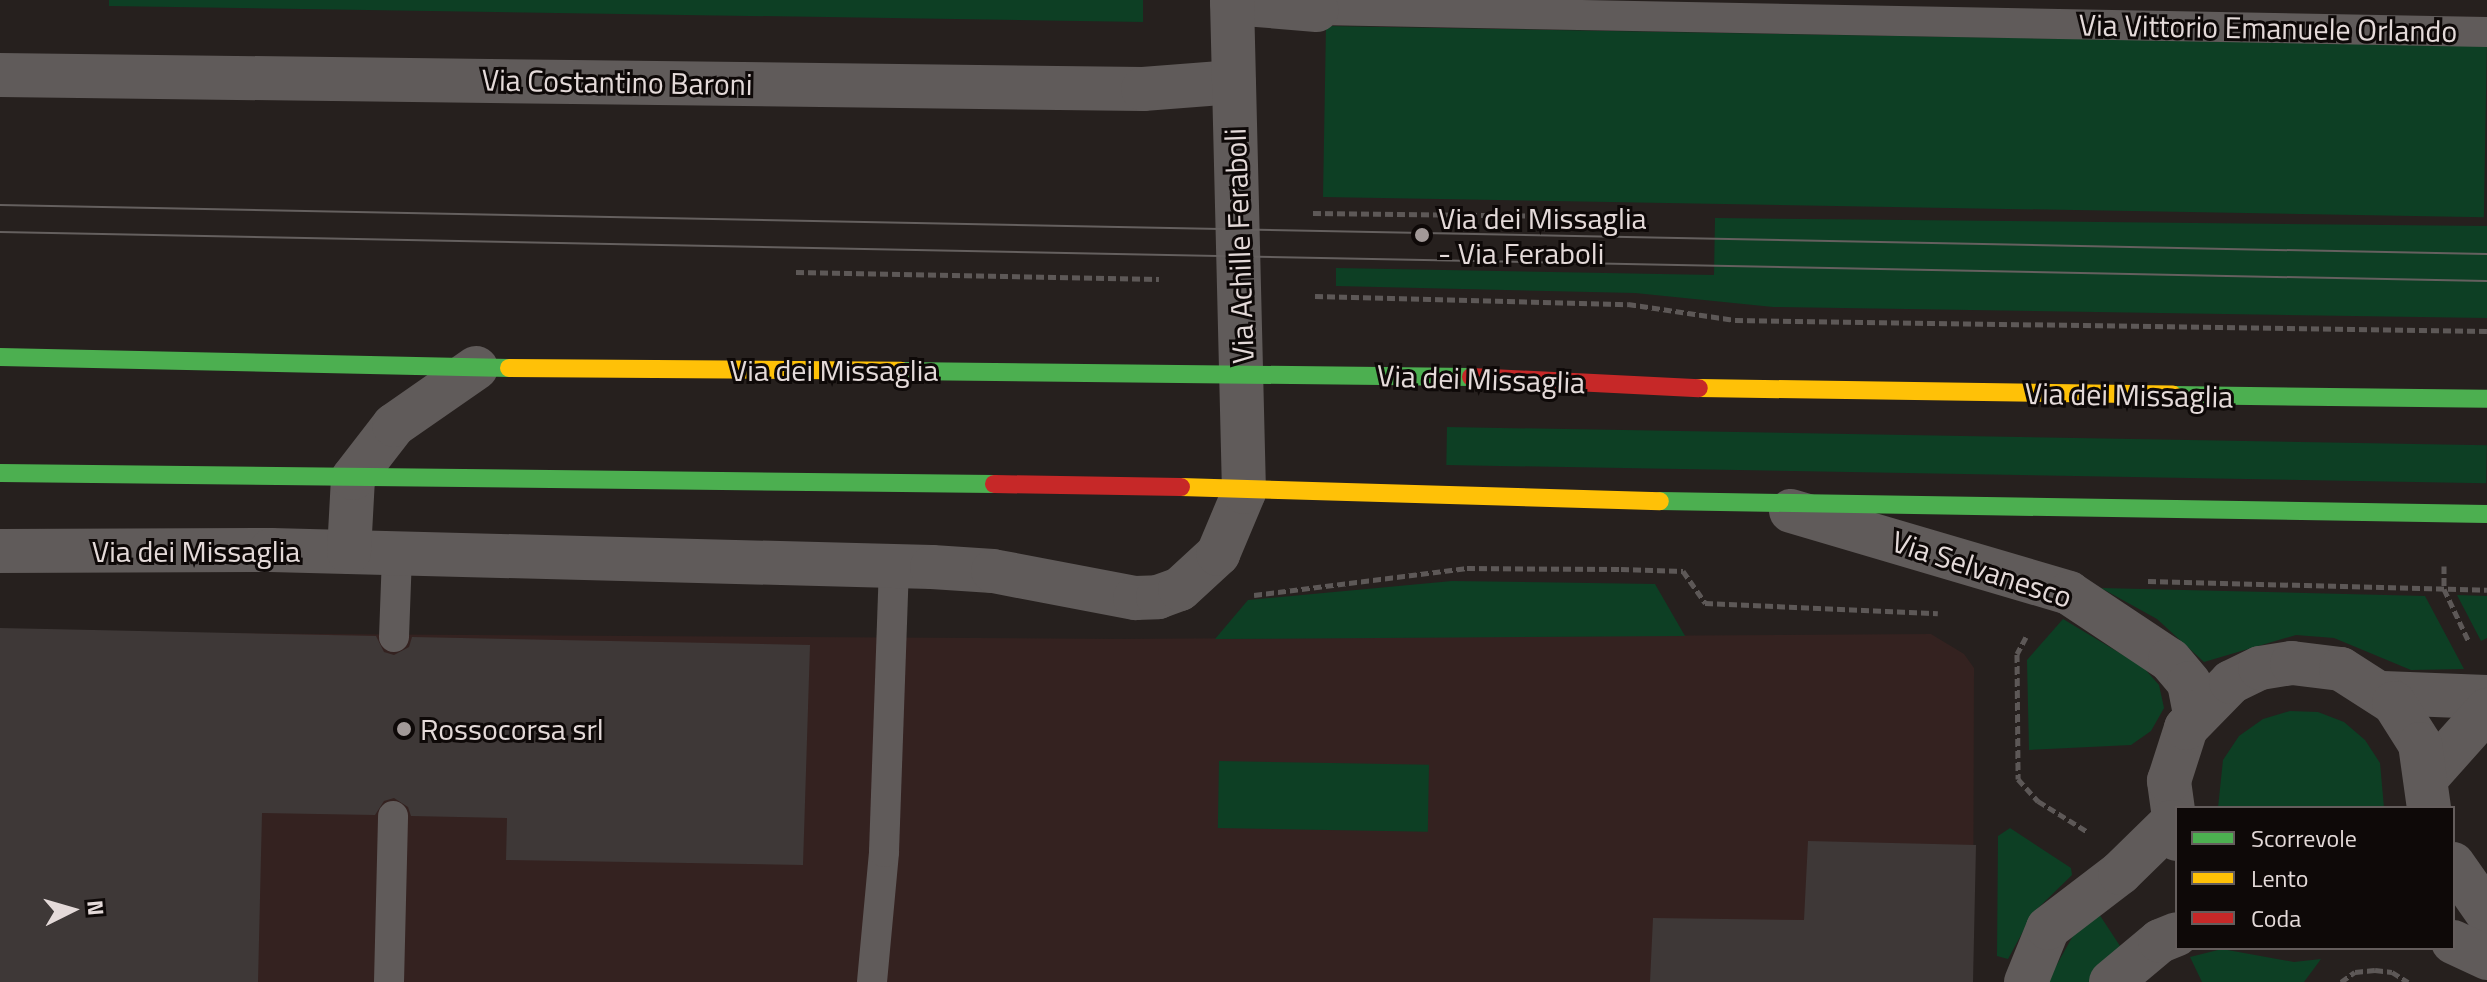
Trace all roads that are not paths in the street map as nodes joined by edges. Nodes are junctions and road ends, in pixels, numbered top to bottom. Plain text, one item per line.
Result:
1 (1232, 2) edge
2 (1317, 10) joint
3 (2487, 32) edge
4 (0, 75) edge
5 (1234, 82) junction
6 (0, 357) edge
7 (476, 368) junction
8 (1244, 376) junction
9 (2487, 399) edge
10 (0, 473) edge
11 (353, 478) junction
12 (1244, 492) junction
13 (1766, 504) junction
14 (2487, 514) edge
15 (0, 551) edge
16 (349, 552) junction
17 (397, 554) junction
18 (894, 566) junction
19 (394, 637) dead end
20 (2482, 677) edge
21 (2383, 693) junction
22 (2487, 710) edge
23 (2195, 715) junction
24 (2429, 792) edge
25 (393, 816) dead end
26 (2175, 830) edge
27 (2455, 867) edge
28 (2487, 913) edge
29 (2175, 935) edge
30 (2455, 943) edge
31 (2487, 958) edge
32 (389, 982) edge
33 (872, 982) edge
34 (2026, 982) edge
35 (2111, 982) edge

1 - 2 street, Via Vittorio Emanuele Orlando
1 - 5 street, Via Achille Feraboli
2 - 3 lane, Via Vittorio Emanuele Orlando
4 - 5 street, Via Costantino Baroni
5 - 8 street, Via Achille Feraboli
6 - 7 main road, Via dei Missaglia
7 - 8 main road, Via dei Missaglia
7 - 11 street
8 - 9 main road, Via dei Missaglia
8 - 12 street, Via Achille Feraboli
10 - 11 main road
11 - 12 main road
11 - 16 street
12 - 13 main road
12 - 18 street, Via dei Missaglia
13 - 14 main road
13 - 23 street, Via Selvanesco
15 - 16 street, Via dei Missaglia
16 - 17 street, Via dei Missaglia
17 - 18 street, Via dei Missaglia
17 - 19 lane
18 - 33 lane
20 - 21 street
21 - 23 street
21 - 24 street
22 - 24 street
23 - 26 street
25 - 32 lane
26 - 34 street
27 - 28 street
29 - 35 street
30 - 31 street

